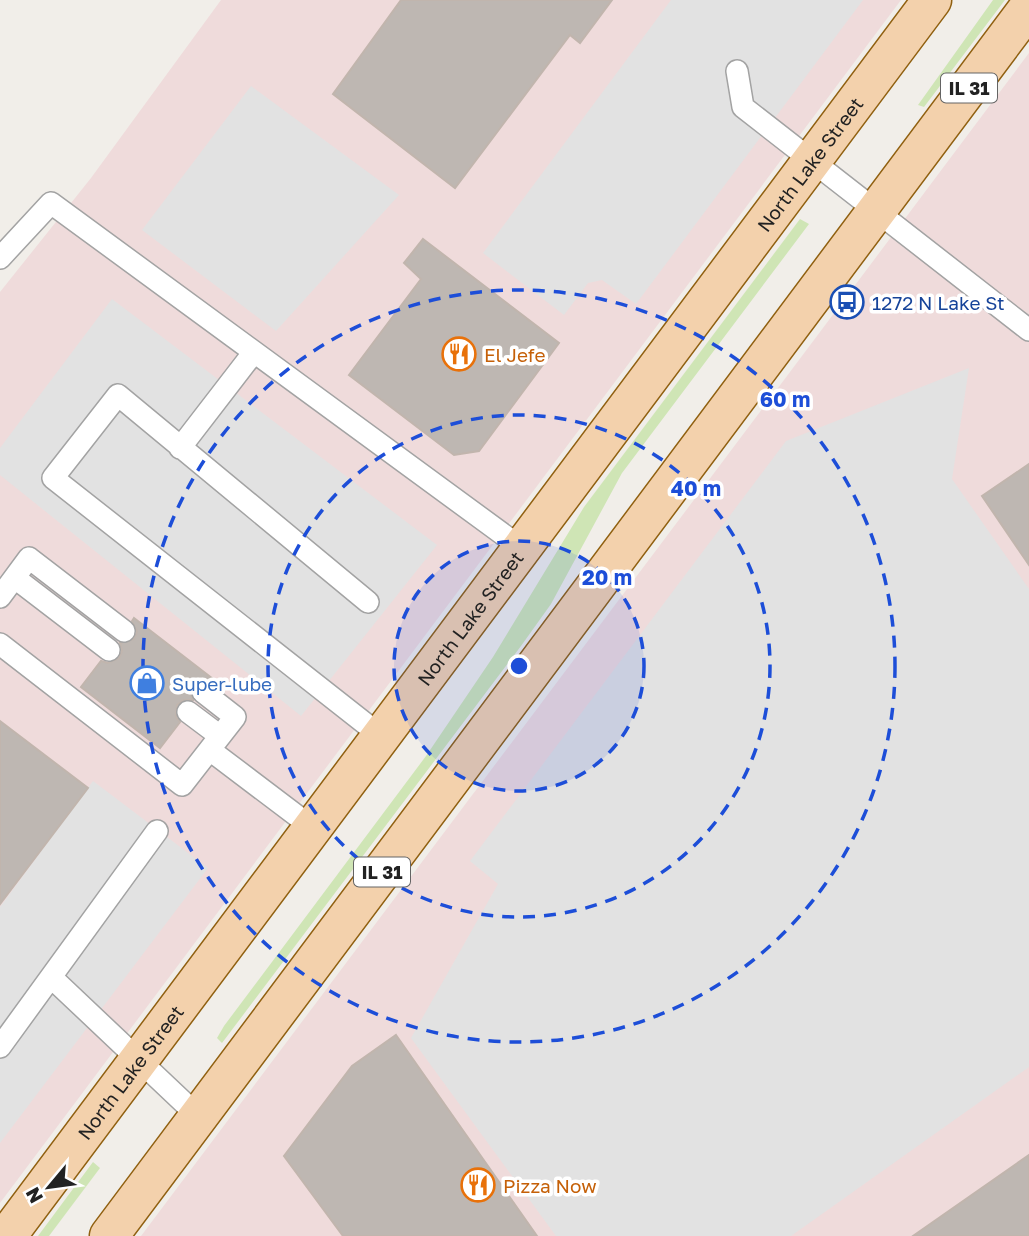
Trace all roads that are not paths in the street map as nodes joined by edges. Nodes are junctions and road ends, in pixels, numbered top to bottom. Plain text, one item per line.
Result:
1 (932, 0) edge
2 (1029, 7) edge
3 (737, 71) dead end
4 (811, 160) junction
5 (877, 211) junction
6 (0, 258) edge
7 (1029, 330) edge
8 (254, 352) junction
9 (180, 448) junction
10 (523, 549) junction
11 (15, 578) junction
12 (0, 597) edge
13 (368, 603) dead end
14 (124, 631) dead end
15 (0, 644) edge
16 (109, 650) dead end
17 (203, 692) dead end
18 (188, 712) dead end
19 (381, 736) junction
20 (215, 743) junction
21 (313, 828) junction
22 (157, 831) dead end
23 (51, 977) junction
24 (1, 1043) edge
25 (140, 1061) junction
26 (198, 1116) junction
27 (7, 1236) edge
28 (109, 1236) edge

1 - 4 main road, North Lake Street
2 - 5 main road, IL 31
3 - 4 lane
4 - 5 lane
4 - 10 main road, North Lake Street
5 - 7 lane
5 - 26 main road, IL 31
6 - 8 lane
8 - 9 lane
8 - 10 lane
9 - 13 lane
9 - 19 lane
10 - 19 main road, North Lake Street
11 - 12 lane
11 - 14 lane
11 - 16 lane
15 - 20 lane
17 - 20 lane
18 - 20 lane
19 - 21 main road, North Lake Street
20 - 21 lane
21 - 25 main road, North Lake Street
22 - 23 lane
23 - 24 lane
23 - 25 lane
25 - 26 lane
25 - 27 main road, North Lake Street
26 - 28 main road, IL 31

